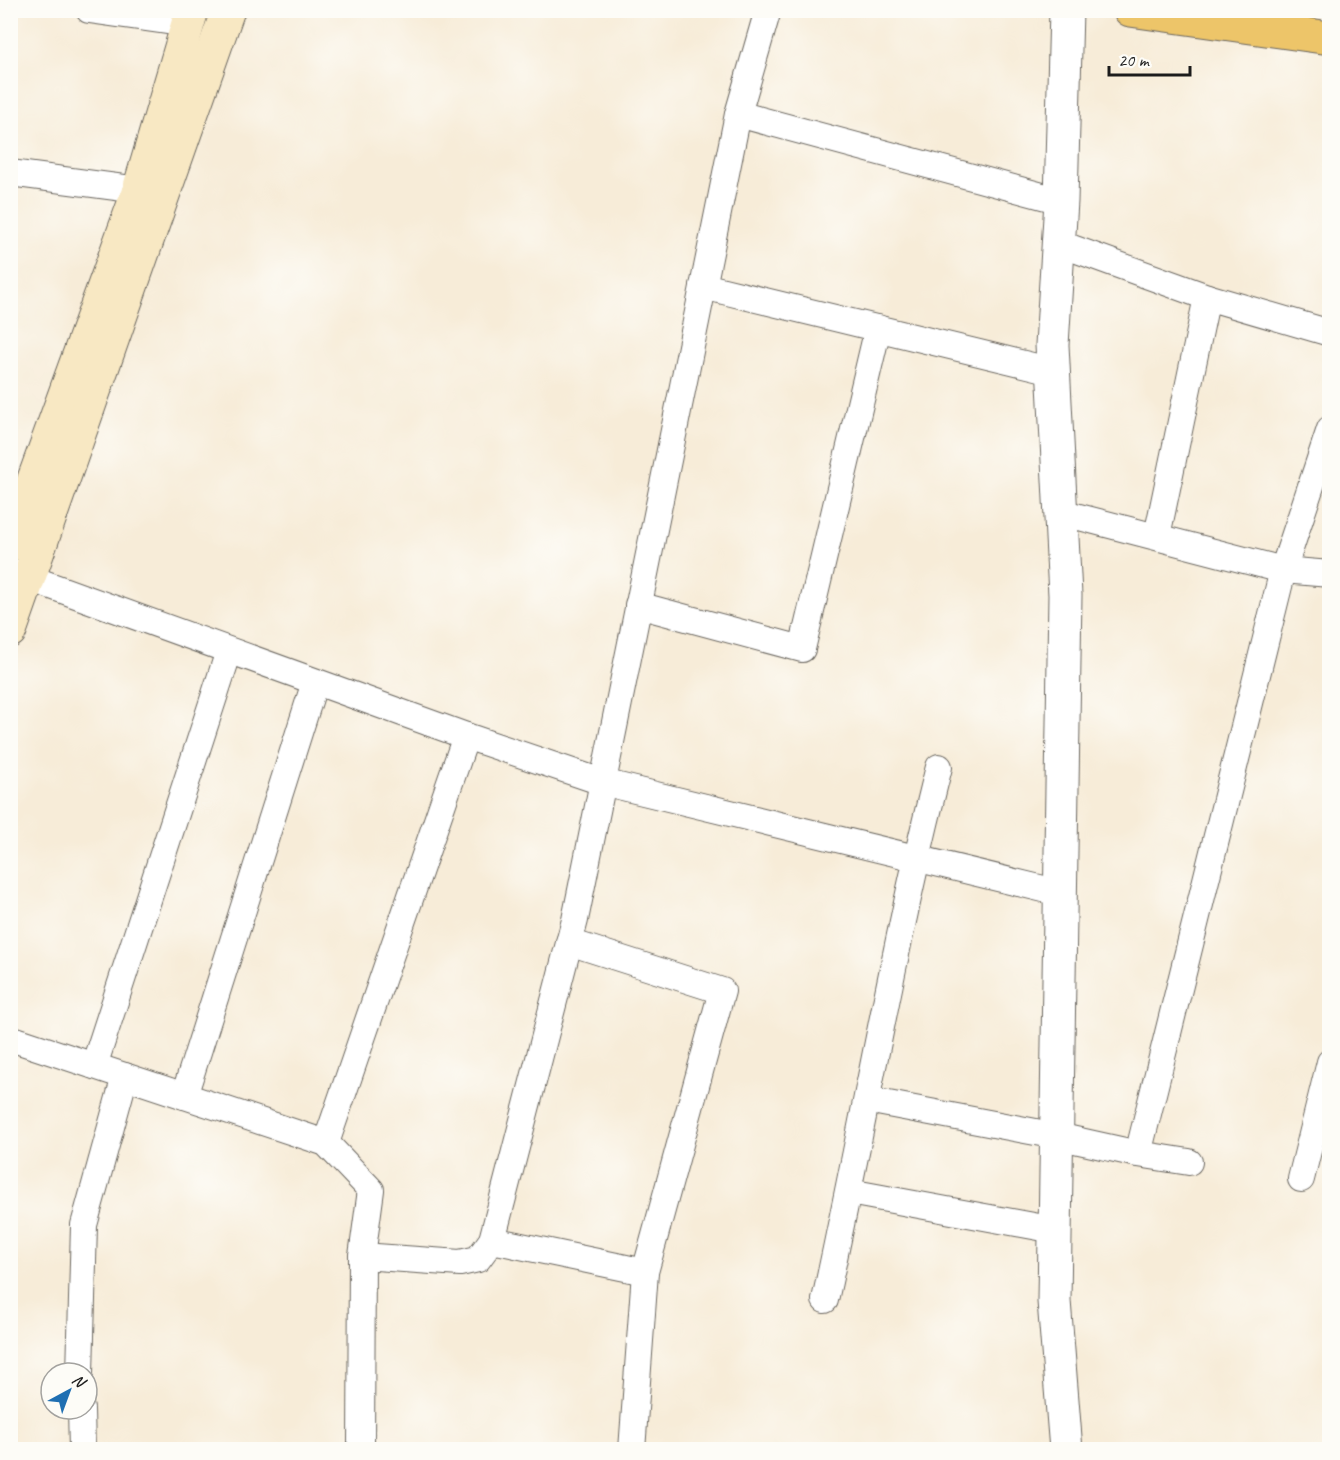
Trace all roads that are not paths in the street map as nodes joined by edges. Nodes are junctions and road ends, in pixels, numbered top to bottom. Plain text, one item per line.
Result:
1 (89, 10) edge
2 (228, 10) edge
3 (768, 10) edge
4 (1066, 10) edge
5 (1130, 10) edge
6 (190, 17) edge
7 (1329, 38) edge
8 (738, 114) junction
9 (10, 173) edge
10 (139, 190) junction
11 (1060, 201) junction
12 (1058, 243) junction
13 (703, 286) junction
14 (1207, 297) junction
15 (878, 328) junction
16 (1329, 333) edge
17 (1053, 371) junction
18 (1329, 429) edge
19 (1060, 512) junction
20 (1156, 536) junction
21 (10, 545) edge
22 (1283, 570) junction
23 (20, 574) edge
24 (1329, 574) edge
25 (638, 605) junction
26 (10, 631) edge
27 (229, 651) junction
28 (315, 682) junction
29 (466, 736) junction
30 (939, 767) dead end
31 (602, 782) junction
32 (916, 858) junction
33 (1060, 893) junction
34 (569, 942) junction
35 (10, 1038) edge
36 (1329, 1062) edge
37 (94, 1066) junction
38 (125, 1076) junction
39 (184, 1096) junction
40 (867, 1100) junction
41 (1057, 1136) junction
42 (326, 1143) junction
43 (1138, 1154) junction
44 (1189, 1162) dead end
45 (1301, 1179) dead end
46 (849, 1192) junction
47 (1055, 1230) junction
48 (492, 1240) junction
49 (362, 1256) junction
50 (645, 1272) junction
51 (825, 1300) dead end
52 (80, 1361) edge
53 (81, 1421) edge
54 (81, 1449) edge
55 (361, 1449) edge
56 (632, 1449) edge
57 (1066, 1449) edge

1 - 6 street
2 - 23 main road
3 - 8 street
4 - 11 street
5 - 7 main road
6 - 10 main road
8 - 11 street
8 - 13 street
9 - 10 street
10 - 21 main road
11 - 12 street
12 - 14 street
12 - 17 street
13 - 15 street
13 - 25 street
14 - 16 street
14 - 20 street
15 - 17 street
15 - 25 street
17 - 19 street
18 - 22 street
19 - 20 street
19 - 33 street
20 - 22 street
22 - 24 street
22 - 43 street
23 - 26 main road
23 - 27 street
25 - 31 street
27 - 28 street
27 - 37 street
28 - 29 street
28 - 39 street
29 - 31 street
29 - 42 street
30 - 32 street
31 - 32 street
31 - 34 street
32 - 33 street
32 - 40 street
33 - 41 street
34 - 48 street
34 - 50 street
35 - 37 street
36 - 45 street
37 - 38 street
38 - 39 street
38 - 52 street
39 - 42 street
40 - 41 street
40 - 46 street
41 - 43 street
41 - 47 street
42 - 49 street
43 - 44 street
46 - 47 street
46 - 51 street
47 - 57 street
48 - 49 street
48 - 50 street
49 - 55 street
50 - 56 street
53 - 54 street

